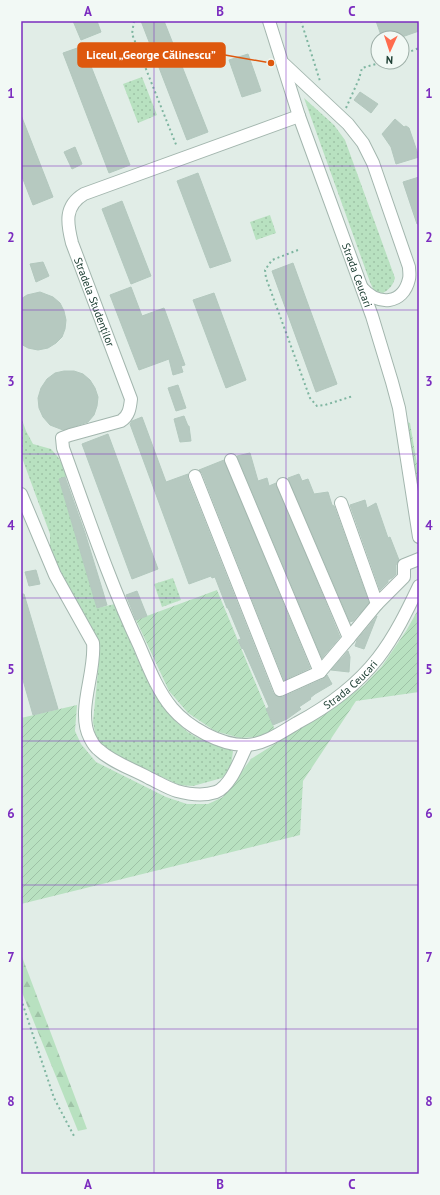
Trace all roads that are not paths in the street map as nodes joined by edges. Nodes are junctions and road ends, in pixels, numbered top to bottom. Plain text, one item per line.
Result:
1 (269, 21) edge
2 (281, 62) junction
3 (299, 116) junction
4 (362, 288) junction
5 (231, 460) dead end
6 (195, 476) dead end
7 (284, 484) dead end
8 (21, 494) edge
9 (340, 503) dead end
10 (419, 537) edge
11 (419, 559) edge
12 (419, 586) edge
13 (377, 604) junction
14 (349, 638) junction
15 (320, 672) junction
16 (247, 745) junction

1 - 2 street, Strada Ceucari
2 - 3 street, Strada Ceucari
2 - 4 street
3 - 4 street, Strada Ceucari
3 - 16 street, Stradela Studenților
4 - 10 street, Strada Ceucari
5 - 15 street
6 - 15 street
7 - 14 street
8 - 16 street
9 - 13 street
11 - 13 street
12 - 16 street, Strada Ceucari
13 - 14 street
14 - 15 street

